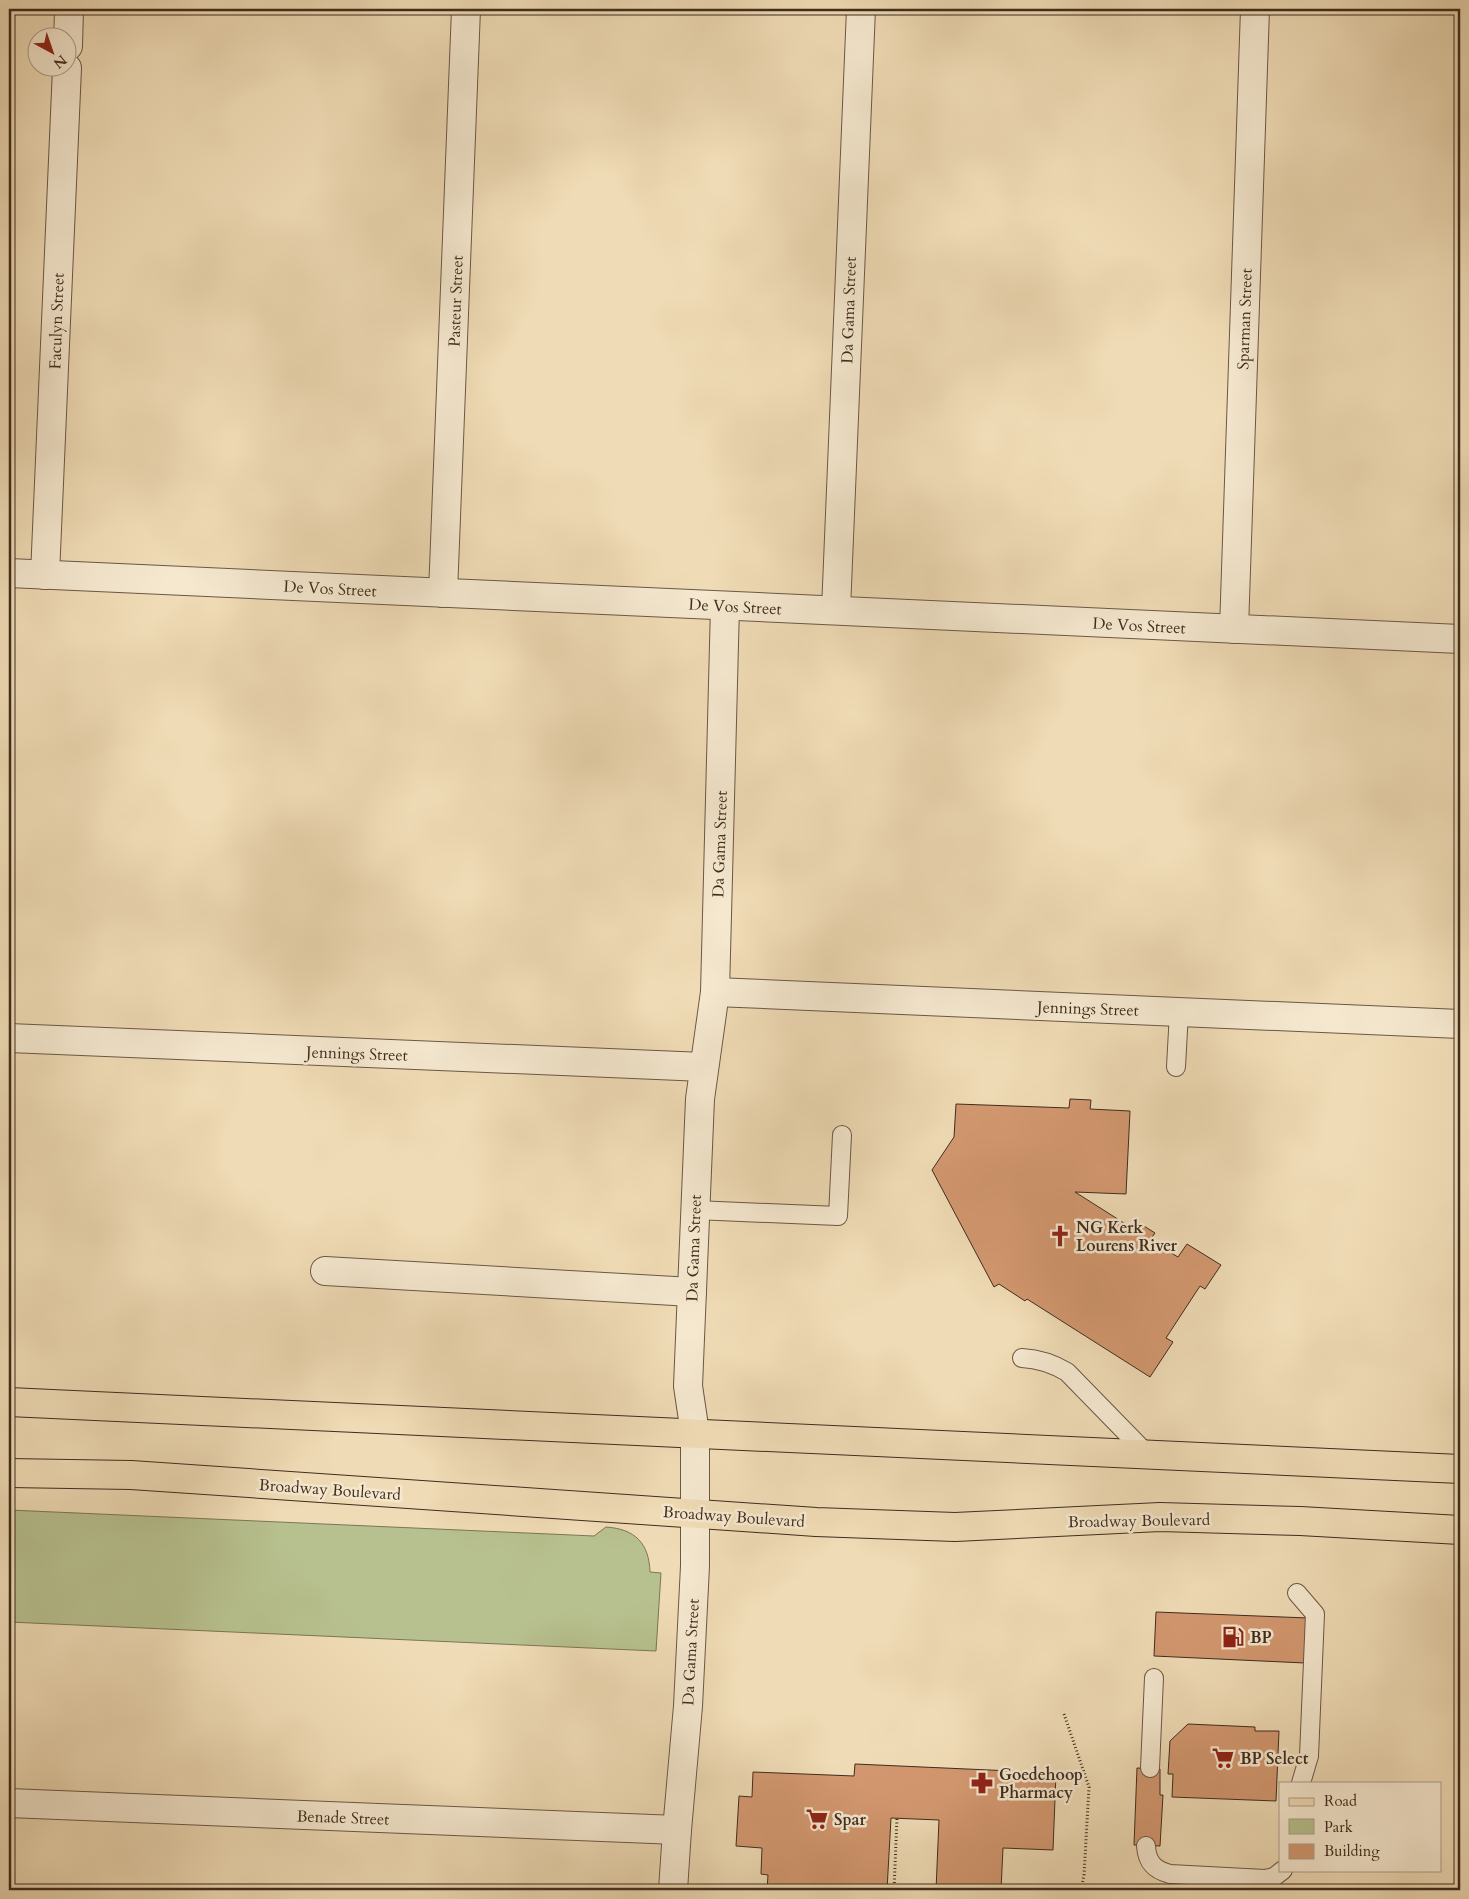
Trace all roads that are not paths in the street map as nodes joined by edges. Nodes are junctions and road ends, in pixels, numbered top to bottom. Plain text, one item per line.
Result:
1 (69, 9) edge
2 (466, 9) edge
3 (861, 9) edge
4 (1255, 9) edge
5 (68, 28) edge
6 (67, 78) edge
7 (9, 573) edge
8 (45, 575) junction
9 (443, 593) junction
10 (725, 606) junction
11 (836, 610) junction
12 (1234, 629) junction
13 (1460, 639) edge
14 (715, 992) junction
15 (1179, 1012) junction
16 (1460, 1024) edge
17 (9, 1038) edge
18 (1176, 1066) dead end
19 (704, 1067) junction
20 (842, 1135) dead end
21 (695, 1210) junction
22 (325, 1271) dead end
23 (692, 1292) junction
24 (1022, 1358) dead end
25 (9, 1402) edge
26 (694, 1434) junction
27 (1148, 1454) junction
28 (1460, 1469) edge
29 (9, 1473) edge
30 (695, 1514) junction
31 (1460, 1530) edge
32 (1297, 1593) dead end
33 (1154, 1678) dead end
34 (1150, 1768) dead end
35 (1301, 1782) edge
36 (9, 1803) edge
37 (677, 1830) junction
38 (1146, 1846) dead end
39 (1280, 1872) edge
40 (673, 1890) edge

1 - 5 street
2 - 9 street, Pasteur Street
3 - 11 street, Da Gama Street
4 - 12 street, Sparman Street
6 - 8 street, Faculyn Street
7 - 8 street, De Vos Street
8 - 9 street, De Vos Street
9 - 10 street, De Vos Street
10 - 11 street, De Vos Street
10 - 14 street, Da Gama Street
11 - 12 street, De Vos Street
12 - 13 street, De Vos Street
14 - 15 street, Jennings Street
14 - 19 street, Da Gama Street
15 - 16 street, Jennings Street
15 - 18 lane
17 - 19 street, Jennings Street
19 - 21 street, Da Gama Street
20 - 21 lane
21 - 23 street, Da Gama Street
22 - 23 street
23 - 26 street, Da Gama Street
24 - 27 lane
25 - 26 main road
26 - 27 main road
26 - 30 street, Da Gama Street
27 - 28 main road
29 - 30 main road, Broadway Boulevard
30 - 31 main road, Broadway Boulevard
30 - 37 street, Da Gama Street
32 - 35 lane
33 - 34 lane
36 - 37 street, Benade Street
37 - 40 street, Da Gama Street
38 - 39 lane

